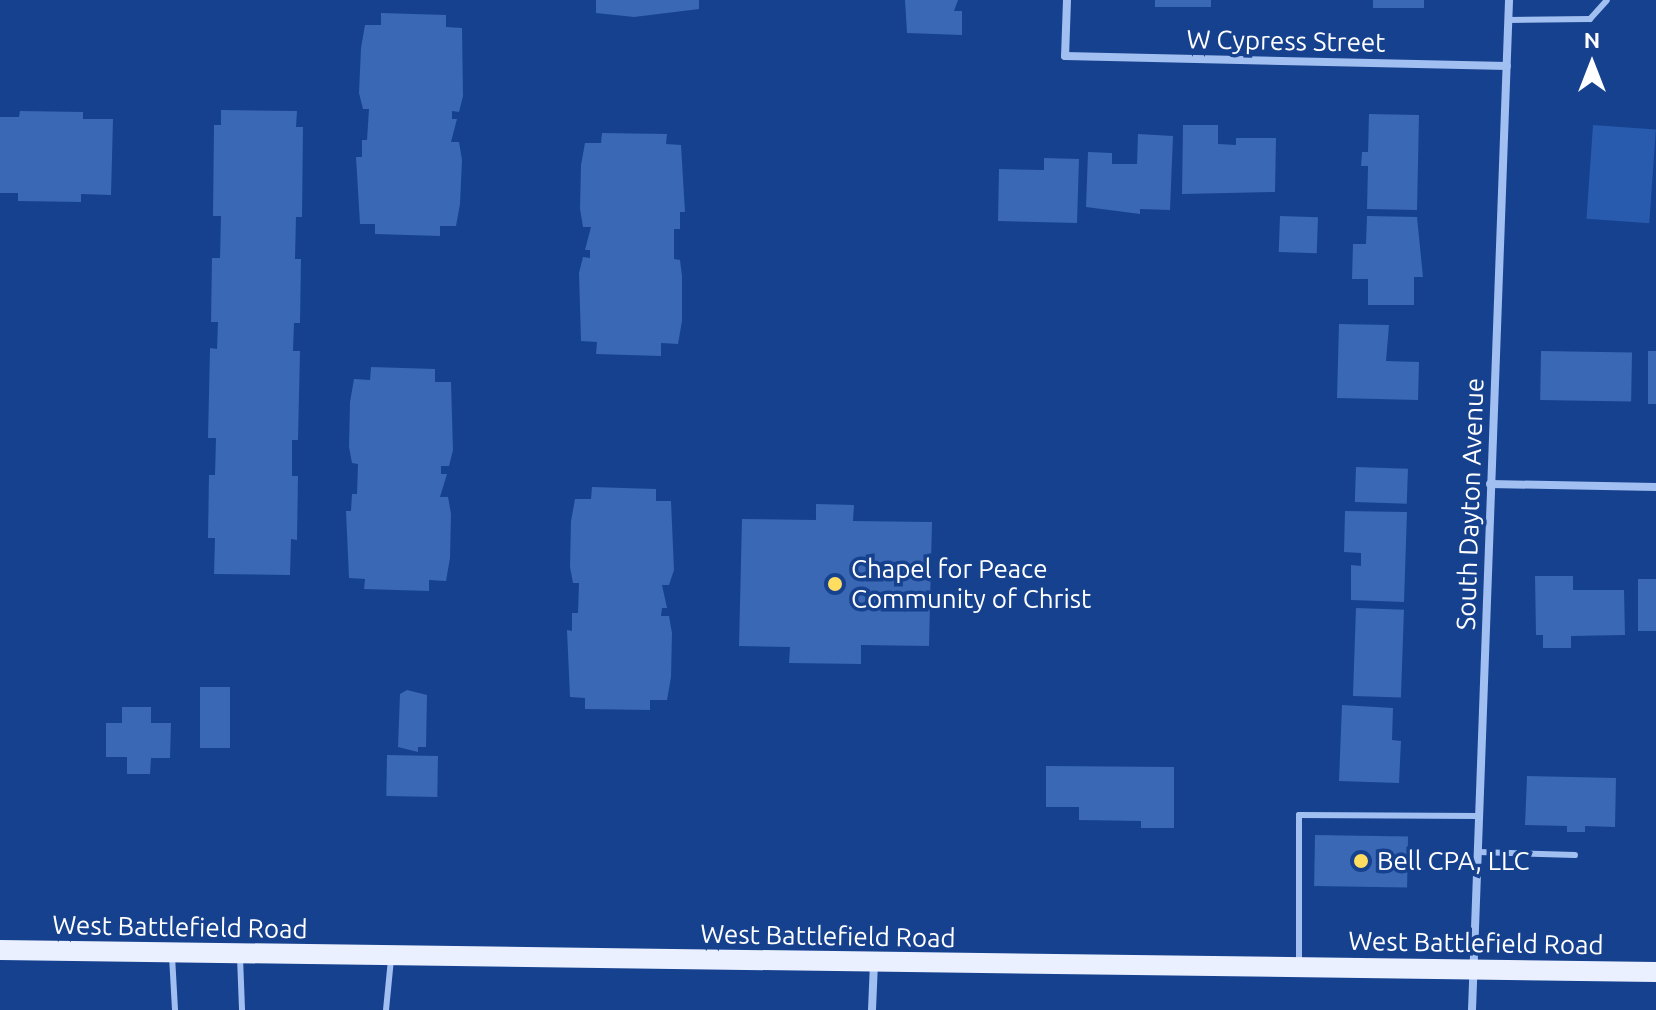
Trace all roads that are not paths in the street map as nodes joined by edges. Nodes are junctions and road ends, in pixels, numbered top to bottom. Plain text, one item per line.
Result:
1 (1067, 0) edge
2 (1509, 0) edge
3 (1607, 0) edge
4 (1508, 20) junction
5 (1507, 66) junction
6 (1490, 484) junction
7 (1656, 487) edge
8 (1479, 816) junction
9 (1478, 852) junction
10 (1575, 855) dead end
11 (0, 950) edge
12 (172, 952) junction
13 (240, 953) junction
14 (391, 956) junction
15 (874, 963) junction
16 (1299, 967) junction
17 (1474, 969) junction
18 (1656, 972) edge
19 (175, 1010) edge
20 (242, 1010) edge
21 (386, 1010) edge
22 (872, 1010) edge
23 (1472, 1010) edge

1 - 5 street, W Cypress Street
2 - 4 street, South Dayton Avenue
3 - 4 lane
4 - 5 street, South Dayton Avenue
5 - 6 street, South Dayton Avenue
6 - 7 street
6 - 8 street, South Dayton Avenue
8 - 9 street, South Dayton Avenue
8 - 16 lane
9 - 10 lane
9 - 17 street, South Dayton Avenue
11 - 12 main road, West Battlefield Road
12 - 13 main road, West Battlefield Road
12 - 19 lane
13 - 14 main road, West Battlefield Road
13 - 20 lane
14 - 15 main road, West Battlefield Road
14 - 21 lane
15 - 16 main road, West Battlefield Road
15 - 22 street
16 - 17 main road, West Battlefield Road
17 - 18 main road, West Battlefield Road
17 - 23 street, South Dayton Avenue

